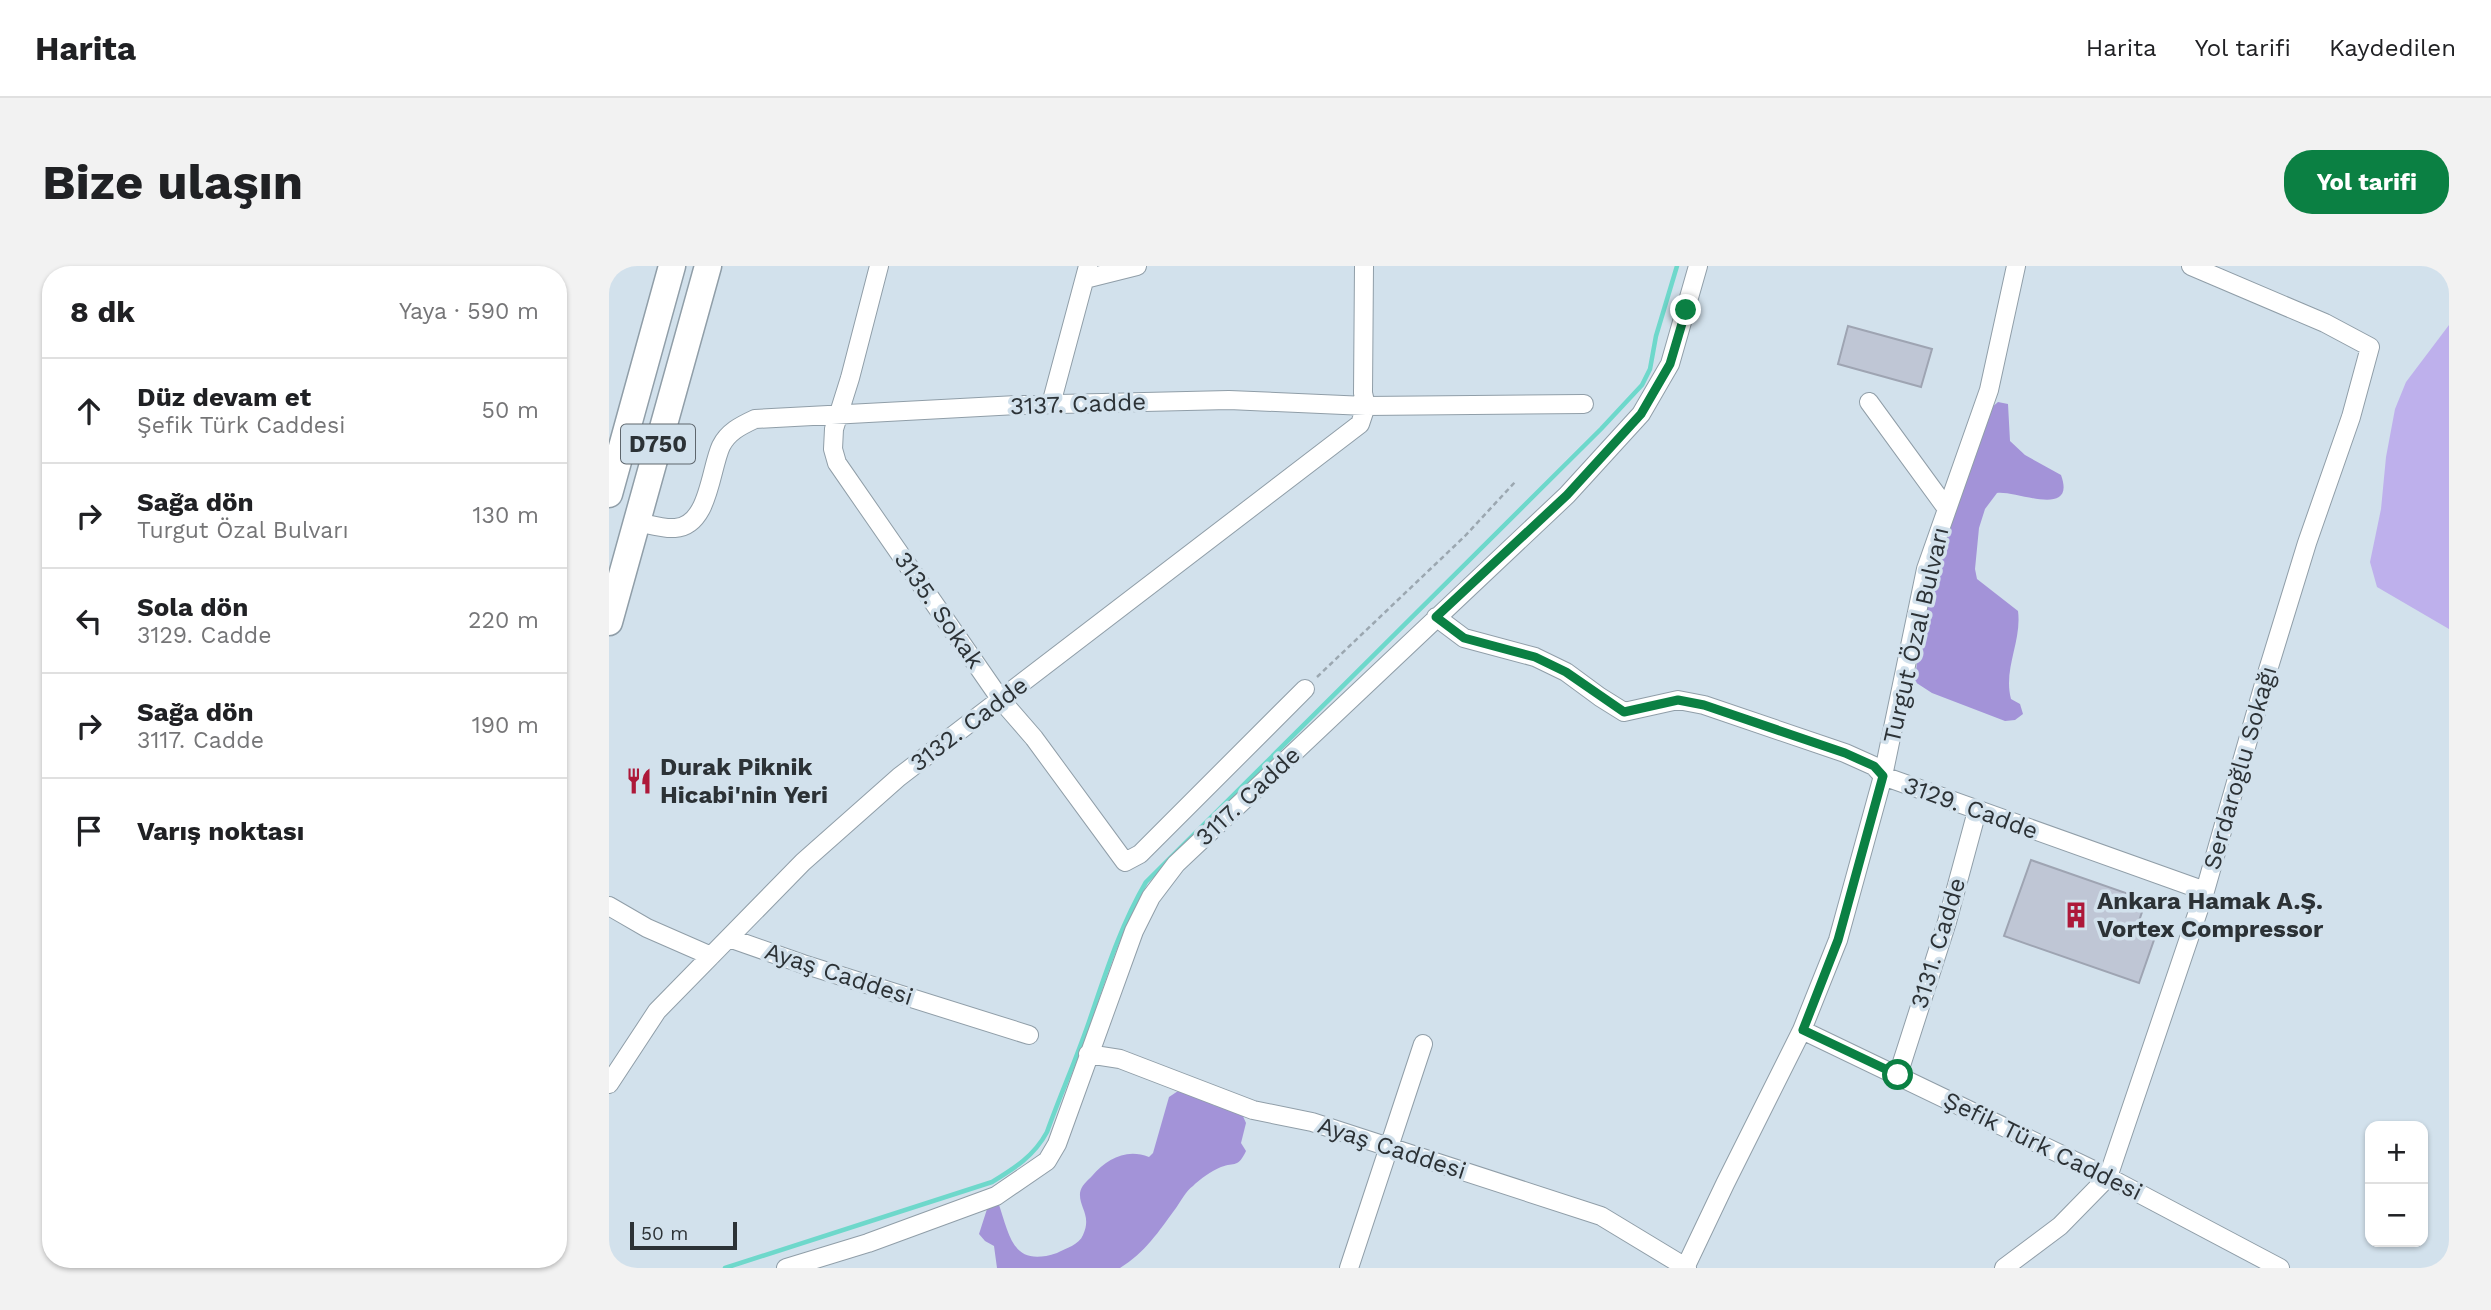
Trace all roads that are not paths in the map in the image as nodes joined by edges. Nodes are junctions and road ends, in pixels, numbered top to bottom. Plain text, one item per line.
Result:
1 (672, 266) edge
2 (708, 266) edge
3 (879, 266) edge
4 (1137, 266) edge
5 (1364, 266) edge
6 (1698, 266) edge
7 (2016, 266) edge
8 (2191, 266) edge
9 (1086, 273) edge
10 (1869, 402) dead end
11 (1051, 404) junction
12 (1584, 404) dead end
13 (1366, 406) junction
14 (838, 414) junction
15 (609, 494) edge
16 (1947, 509) junction
17 (637, 523) junction
18 (1436, 617) junction
19 (609, 622) edge
20 (1304, 689) road end
21 (1001, 701) junction
22 (1883, 776) junction
23 (1977, 811) junction
24 (2205, 891) junction
25 (609, 906) edge
26 (729, 938) junction
27 (711, 956) junction
28 (1803, 1030) junction
29 (1029, 1035) dead end
30 (1423, 1044) dead end
31 (1088, 1054) junction
32 (1898, 1075) junction
33 (609, 1084) edge
34 (1389, 1147) junction
35 (2108, 1177) junction
36 (786, 1268) edge
37 (1349, 1268) edge
38 (1686, 1268) edge
39 (2004, 1268) edge
40 (2280, 1268) edge

1 - 15 highway, D750
2 - 17 highway, D750
3 - 14 street, 3135. Sokak
4 - 9 street
5 - 13 street
6 - 18 street, 3117. Cadde
7 - 16 street, Turgut Özal Bulvarı
8 - 24 street, Serdaroğlu Sokağı
9 - 11 street
10 - 16 street
11 - 13 street, 3137. Cadde
11 - 14 street, 3137. Cadde
12 - 13 street, 3137. Cadde
13 - 21 street, 3132. Cadde
14 - 17 street, 3137. Cadde
14 - 21 street, 3135. Sokak
16 - 22 street, Turgut Özal Bulvarı
17 - 19 highway, D750
18 - 22 street, 3129. Cadde
18 - 31 street, 3117. Cadde
20 - 21 street, 3135. Sokak
21 - 26 street, 3132. Cadde
22 - 23 street, 3129. Cadde
22 - 28 street, Turgut Özal Bulvarı
23 - 24 street, 3129. Cadde
23 - 32 street, 3131. Cadde
24 - 35 street, Serdaroğlu Sokağı
25 - 27 street
26 - 27 street, 3132. Cadde
26 - 29 street, Ayaş Caddesi
27 - 33 street, 3132. Cadde
28 - 32 street, Şefik Türk Caddesi
28 - 38 street, Turgut Özal Bulvarı
30 - 34 street
31 - 34 street, Ayaş Caddesi
31 - 36 street, 3117. Cadde
32 - 35 street, Şefik Türk Caddesi
34 - 37 street
34 - 38 street, Ayaş Caddesi
35 - 39 street, Serdaroğlu Sokağı
35 - 40 street, Şefik Türk Caddesi

